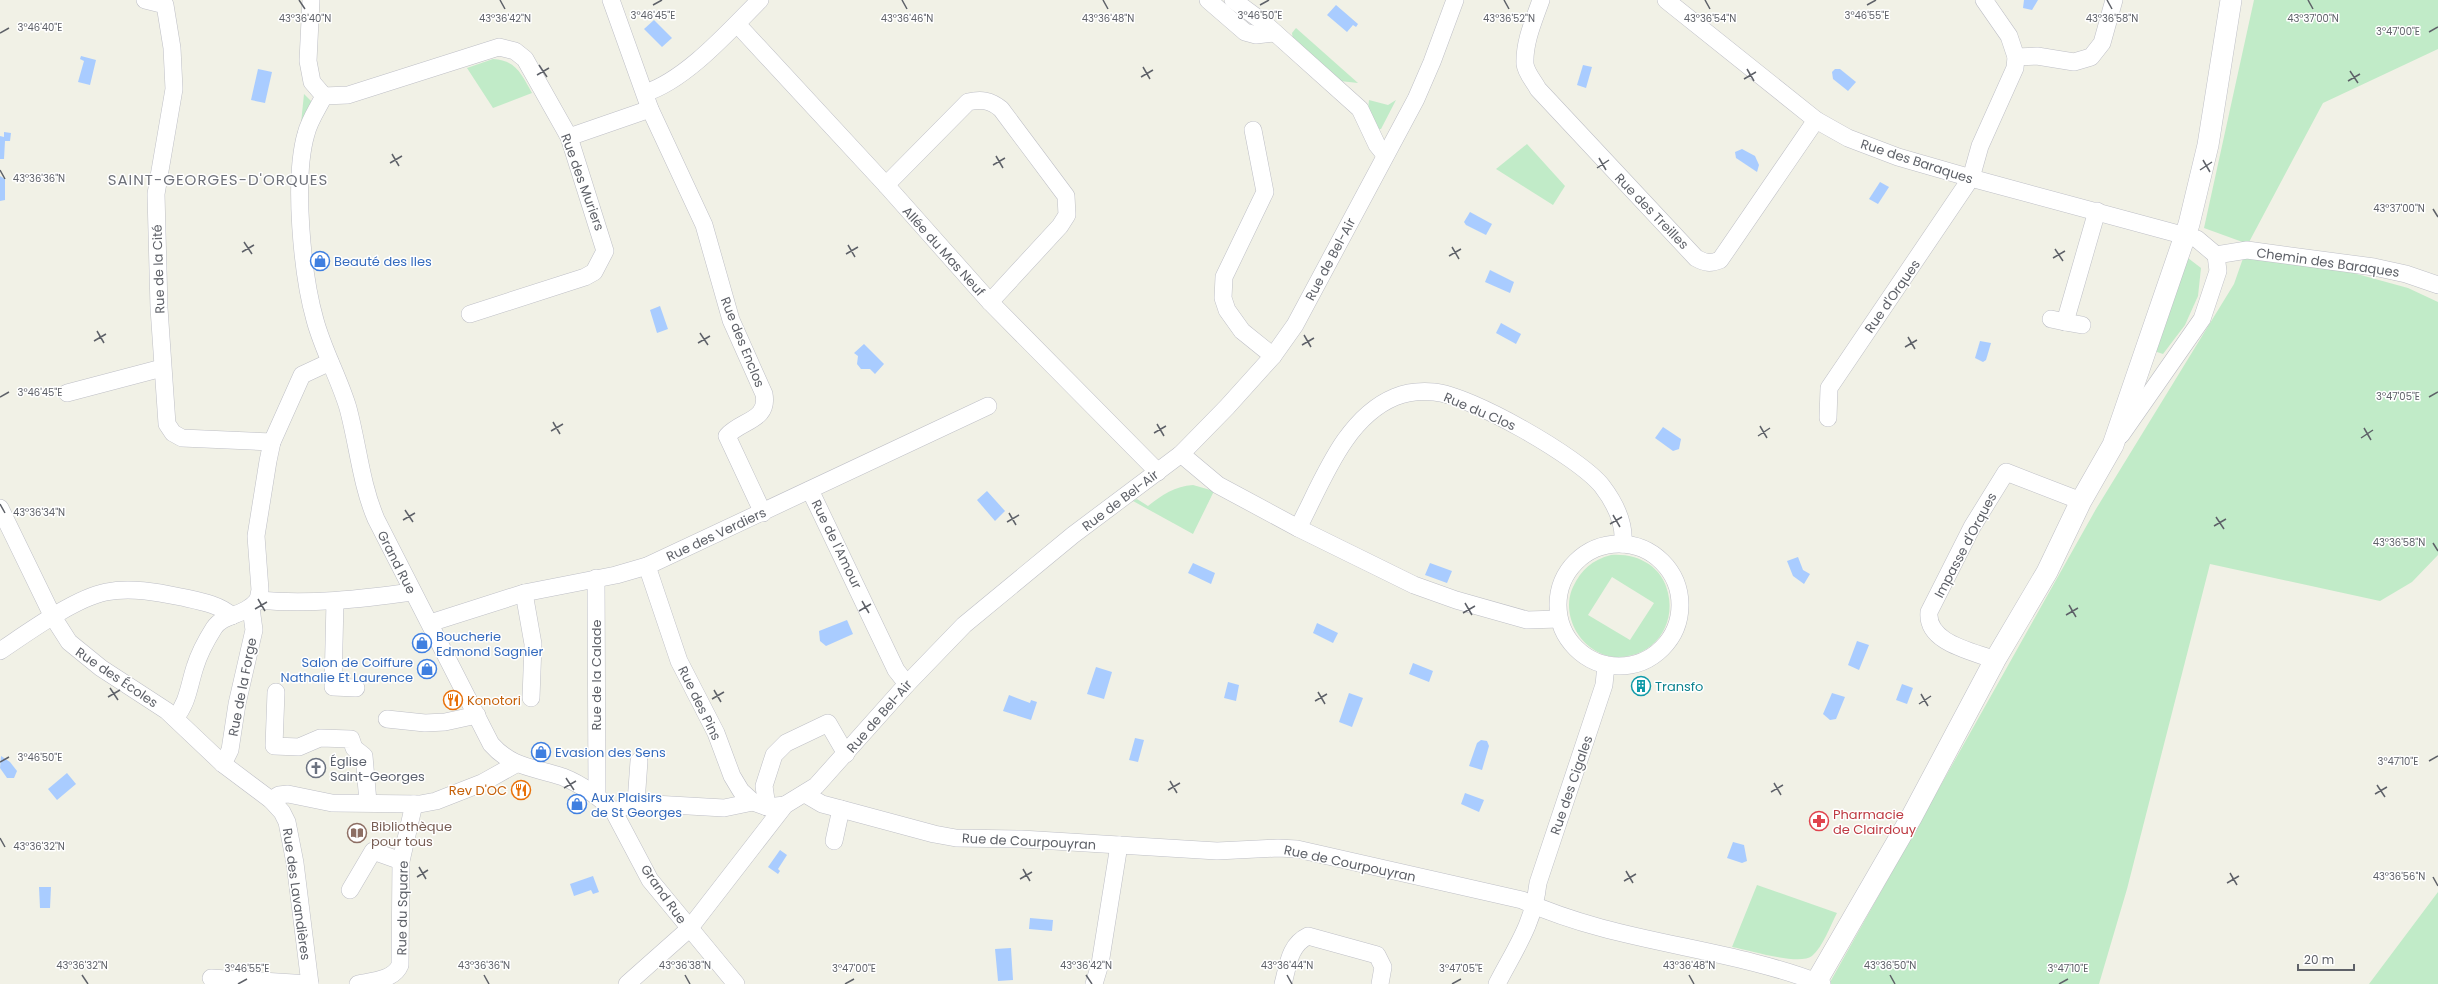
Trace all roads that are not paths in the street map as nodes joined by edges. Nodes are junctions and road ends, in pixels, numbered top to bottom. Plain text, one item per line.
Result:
1 (145, 0) edge
2 (311, 0) edge
3 (611, 0) edge
4 (760, 0) edge
5 (1208, 0) edge
6 (1233, 0) edge
7 (1455, 0) edge
8 (1541, 0) edge
9 (1666, 0) edge
10 (1984, 0) edge
11 (2114, 0) edge
12 (2231, 0) edge
13 (736, 24) junction
14 (1275, 32) junction
15 (2016, 57) junction
16 (645, 93) junction
17 (324, 96) junction
18 (650, 110) junction
19 (1816, 120) junction
20 (1254, 130) dead end
21 (569, 137) junction
22 (1385, 155) junction
23 (1971, 178) junction
24 (886, 186) junction
25 (2097, 211) junction
26 (2185, 235) junction
27 (2216, 255) junction
28 (2438, 285) edge
29 (990, 302) junction
30 (470, 314) dead end
31 (2066, 322) dead end
32 (1273, 356) junction
33 (330, 362) junction
34 (162, 368) junction
35 (66, 392) dead end
36 (988, 406) dead end
37 (1828, 418) dead end
38 (272, 442) junction
39 (2113, 445) junction
40 (1182, 454) junction
41 (1158, 472) junction
42 (810, 490) junction
43 (2081, 501) junction
44 (0, 508) edge
45 (763, 512) junction
46 (1298, 528) junction
47 (1623, 544) junction
48 (647, 566) junction
49 (596, 578) junction
50 (412, 592) junction
51 (524, 593) junction
52 (335, 601) junction
53 (254, 604) junction
54 (53, 617) junction
55 (227, 617) junction
56 (1559, 619) junction
57 (430, 623) junction
58 (0, 651) edge
59 (1995, 660) junction
60 (1606, 665) junction
61 (907, 684) junction
62 (356, 688) dead end
63 (276, 692) dead end
64 (531, 698) dead end
65 (477, 715) junction
66 (175, 718) junction
67 (387, 719) dead end
68 (846, 754) junction
69 (638, 761) dead end
70 (223, 764) junction
71 (516, 764) junction
72 (805, 794) junction
73 (597, 796) junction
74 (368, 802) junction
75 (274, 803) junction
76 (636, 803) junction
77 (417, 804) junction
78 (760, 805) junction
79 (785, 805) junction
80 (841, 810) junction
81 (614, 812) junction
82 (834, 841) dead end
83 (1119, 845) junction
84 (402, 861) junction
85 (350, 890) dead end
86 (1536, 906) junction
87 (689, 929) junction
88 (211, 978) dead end
89 (1818, 983) edge
90 (310, 984) edge
91 (358, 984) edge
92 (627, 984) edge
93 (736, 984) edge
94 (1094, 984) edge
95 (1283, 984) edge
96 (1380, 984) edge
97 (1497, 984) edge

1 - 34 street, Rue de la Cité
2 - 17 street
3 - 16 street, Rue des Enclos
4 - 13 street
5 - 14 street
6 - 14 street
7 - 22 street, Rue de Bel-Air
8 - 19 street, Rue des Treilles
9 - 19 street, Rue des Baraques
10 - 15 street
11 - 15 street
12 - 26 street
13 - 16 street
13 - 24 street, Allée du Mas Neuf
14 - 22 street
15 - 23 street, Rue d'Orques
16 - 18 street, Rue des Enclos
17 - 21 street, Rue des Muriers
17 - 33 street, Grand Rue
18 - 21 street
18 - 45 street, Rue des Enclos
19 - 23 street, Rue des Baraques
20 - 32 street
21 - 30 street, Rue des Muriers
22 - 32 street, Rue de Bel-Air
23 - 25 street, Rue des Baraques
23 - 37 street, Rue d'Orques
24 - 29 street, Allée du Mas Neuf
24 - 29 street
25 - 26 street, Rue des Baraques
25 - 31 street
26 - 27 street, Rue des Baraques
26 - 39 street
27 - 28 street, Chemin des Baraques
27 - 39 street
29 - 41 street, Allée du Mas Neuf
32 - 40 street, Rue de Bel-Air
33 - 38 street, Rue de la Forge
33 - 50 street, Grand Rue
34 - 35 street
34 - 38 street, Rue de la Cité
36 - 42 street, Rue des Verdiers
38 - 53 street, Rue de la Forge
39 - 43 street
40 - 41 street, Rue de Bel-Air
40 - 46 street
41 - 61 street, Rue de Bel-Air
42 - 45 street, Rue des Verdiers
42 - 61 street, Rue de l'Amour
43 - 59 street
43 - 59 street, Impasse d'Orques
44 - 54 street, Rue des Écoles
45 - 48 street, Rue des Verdiers
46 - 47 street, Rue du Clos
46 - 56 street
47 - 56 street
47 - 60 street
48 - 49 street, Rue des Verdiers
48 - 78 street, Rue des Pins
49 - 51 street, Rue des Verdiers
49 - 73 street, Rue de la Calade
50 - 52 street
50 - 57 street, Grand Rue
51 - 57 street, Rue des Verdiers
51 - 64 street
52 - 53 street
52 - 62 street
53 - 55 street
53 - 70 street, Rue de la Forge
54 - 55 street
54 - 58 street
54 - 66 street, Rue des Écoles
55 - 66 street
56 - 60 street
57 - 65 street, Grand Rue
59 - 89 street
60 - 86 street, Rue des Cigales
61 - 68 street, Rue de Bel-Air
63 - 74 street
65 - 67 street
65 - 71 street, Grand Rue
66 - 70 street, Rue des Écoles
68 - 72 street, Rue de Bel-Air
68 - 78 street
69 - 76 street
70 - 75 street, Rue des Écoles
71 - 73 street, Grand Rue
71 - 77 street
72 - 79 street, Rue de Bel-Air
72 - 80 street, Rue de Courpouyran
73 - 81 street, Grand Rue
74 - 75 street
74 - 77 street
75 - 90 street, Rue des Lavandières
76 - 78 street
76 - 81 street
77 - 84 street, Rue du Square
78 - 79 street
79 - 87 street, Rue de Bel-Air
80 - 82 street
80 - 83 street, Rue de Courpouyran
81 - 87 street, Grand Rue
83 - 86 street, Rue de Courpouyran
83 - 94 street
84 - 85 street
84 - 91 street, Rue du Square
86 - 89 street, Rue de Courpouyran
86 - 97 street, Rue des Cigales
87 - 92 street, Rue de Bel-Air
87 - 93 street, Grand Rue
88 - 90 street
95 - 96 street

